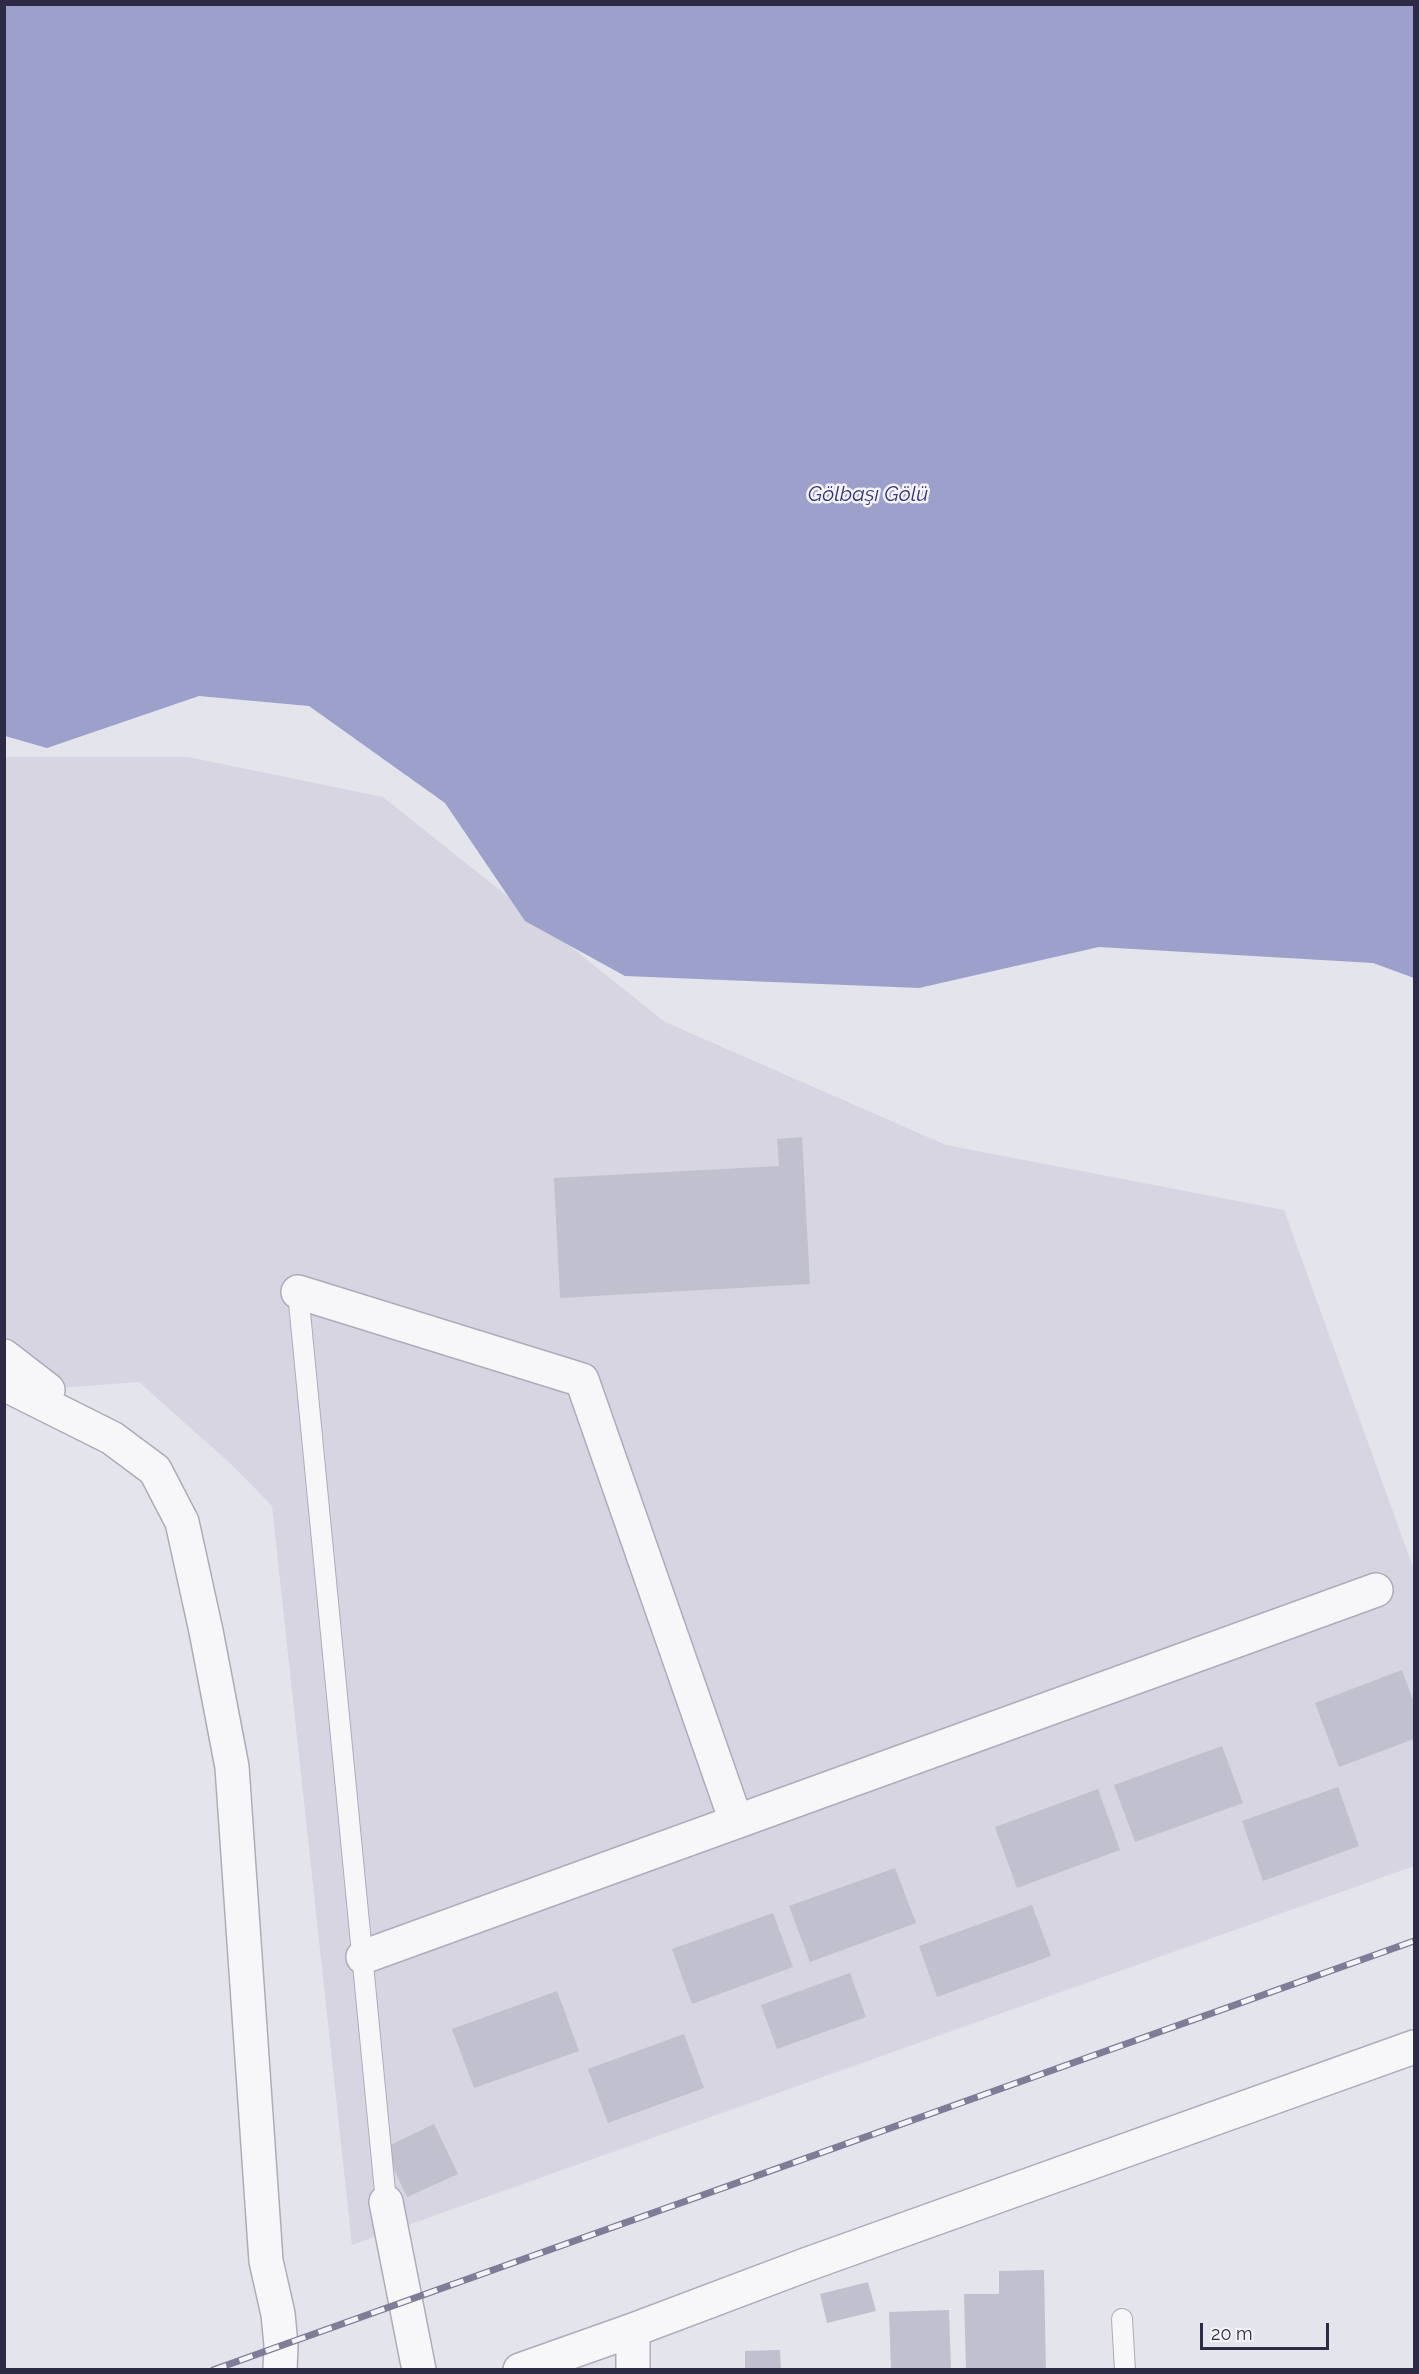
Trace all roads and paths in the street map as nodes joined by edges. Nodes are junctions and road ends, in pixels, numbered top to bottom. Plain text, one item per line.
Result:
1 (298, 1292) joint
2 (4, 1356) edge
3 (4, 1384) edge
4 (112, 1438) junction
5 (1376, 1590) dead end
6 (736, 1821) junction
7 (363, 1957) junction
8 (1414, 2047) edge
9 (386, 2202) joint
10 (1122, 2319) dead end
11 (633, 2330) junction
12 (280, 2370) edge
13 (419, 2370) edge
14 (520, 2370) edge
15 (633, 2370) edge
16 (1125, 2370) edge

1 - 6 street
1 - 7 lane
2 - 4 street
3 - 4 street
4 - 12 street
5 - 6 street
6 - 7 street
7 - 9 lane
8 - 11 street
9 - 13 street
10 - 16 lane
11 - 14 street
11 - 15 street

